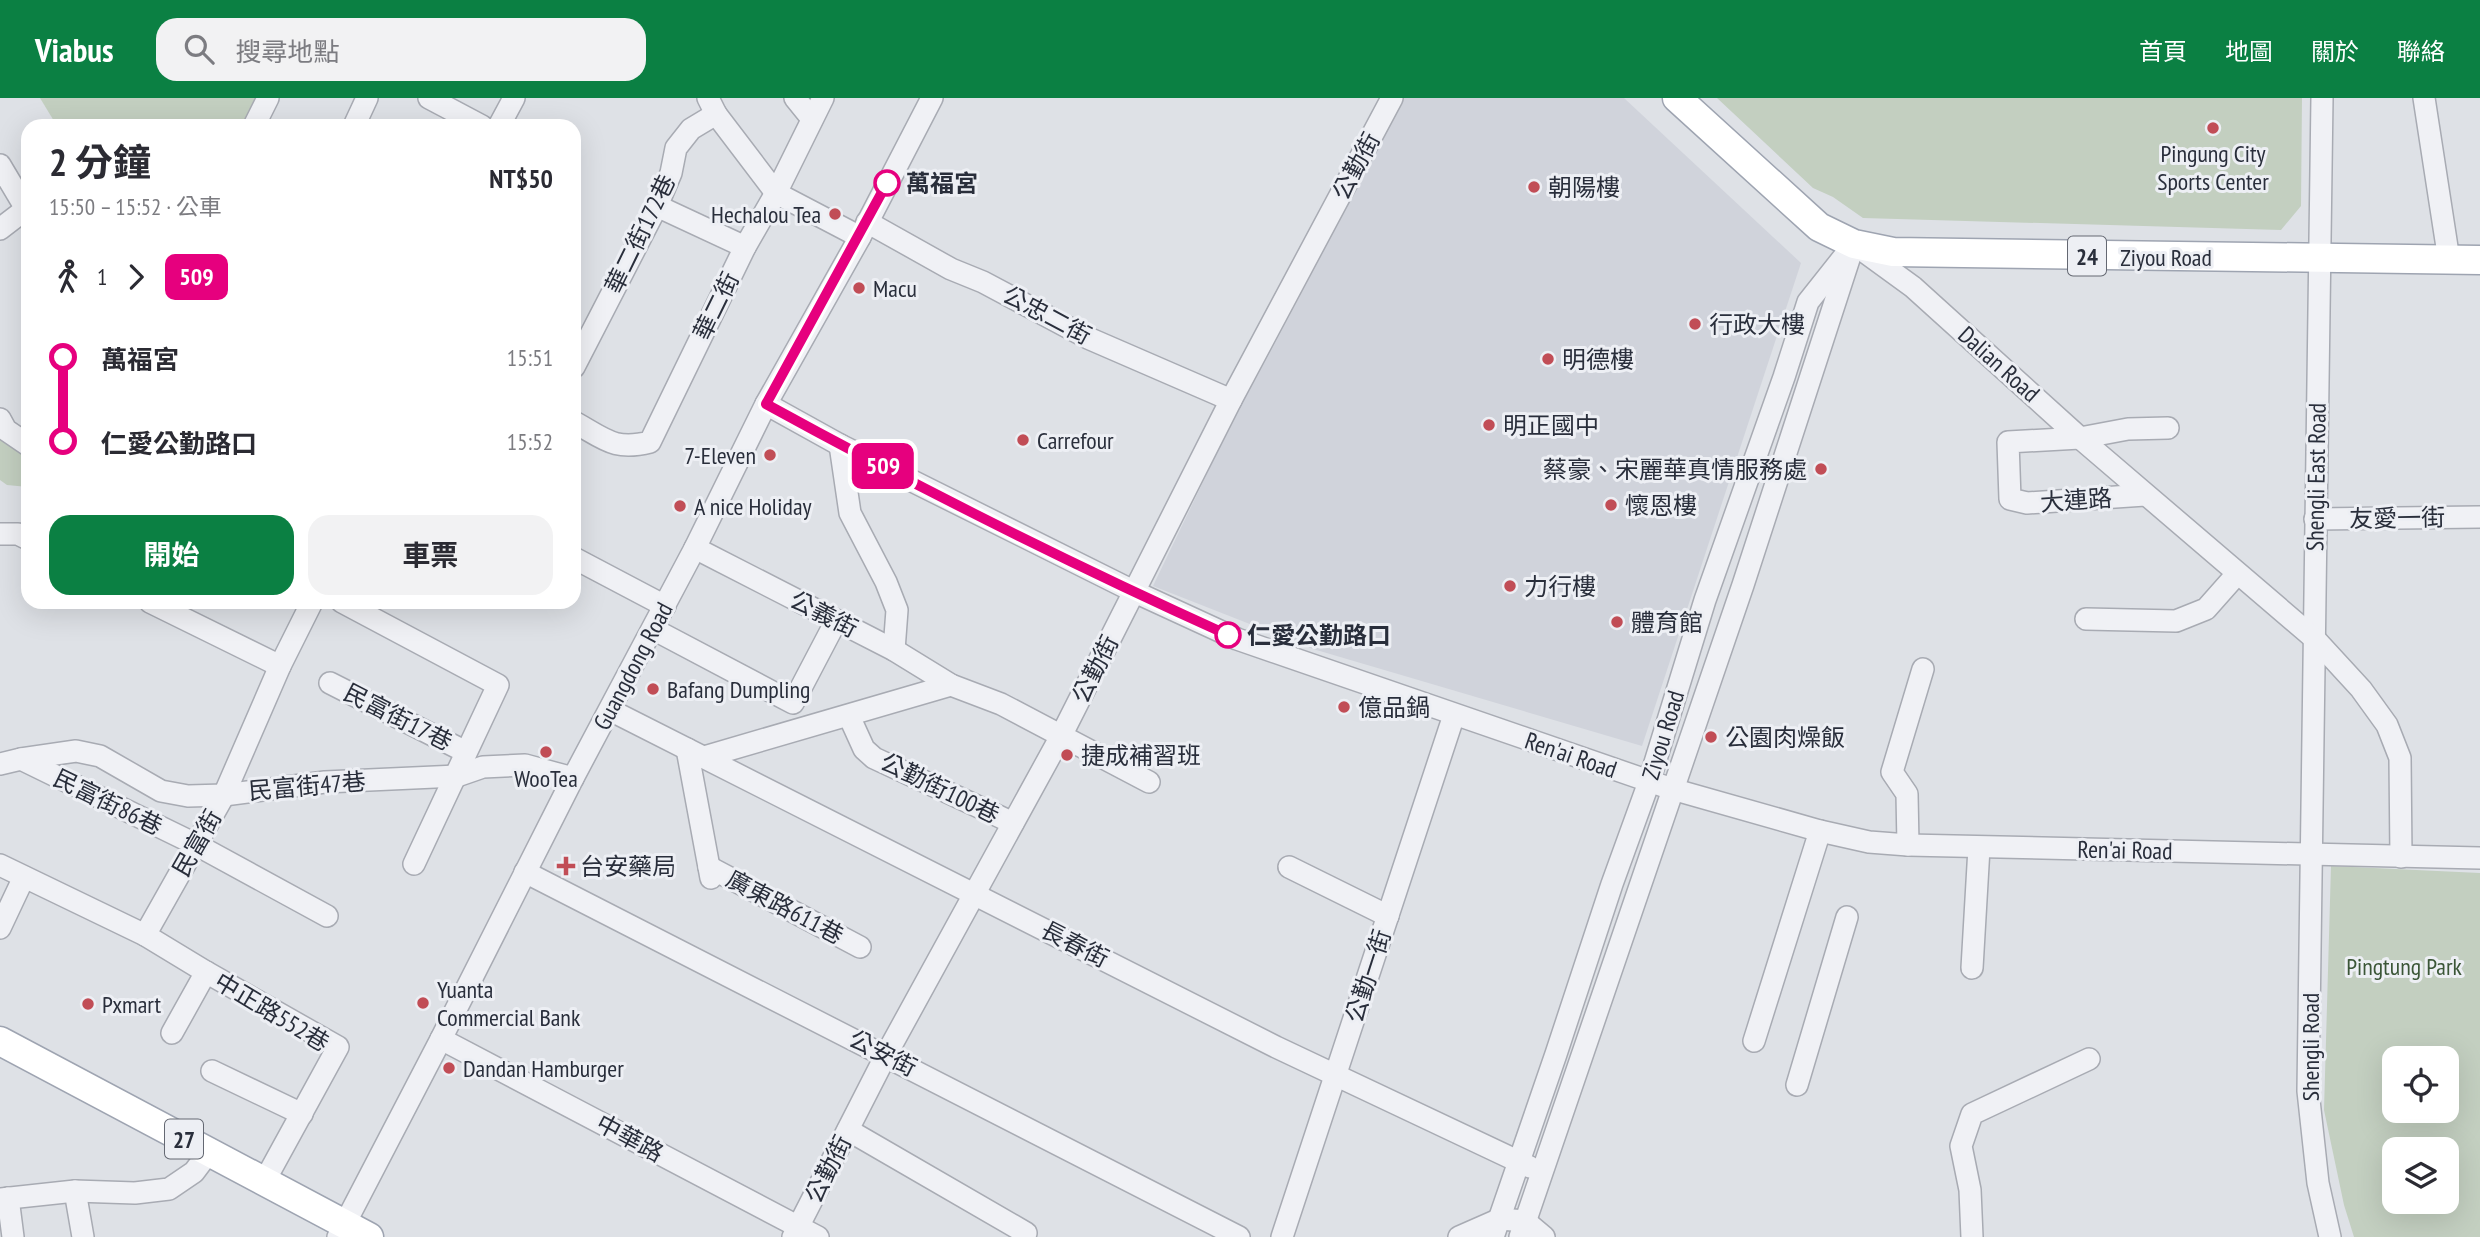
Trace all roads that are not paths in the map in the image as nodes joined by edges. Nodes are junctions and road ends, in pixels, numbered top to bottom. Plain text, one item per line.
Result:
1 (268, 98) edge
2 (368, 98) edge
3 (429, 98) edge
4 (514, 98) edge
5 (795, 98) edge
6 (822, 98) edge
7 (932, 98) edge
8 (1392, 98) edge
9 (1677, 98) edge
10 (2322, 98) edge
11 (2424, 98) edge
12 (712, 106) edge
13 (258, 119) edge
14 (358, 119) edge
15 (469, 119) edge
16 (503, 119) edge
17 (812, 119) junction
18 (0, 165) edge
19 (776, 193) junction
20 (21, 200) edge
21 (657, 206) junction
22 (21, 214) edge
23 (0, 229) edge
24 (863, 229) junction
25 (1854, 244) junction
26 (745, 247) junction
27 (2321, 258) junction
28 (2449, 260) junction
29 (2480, 260) edge
30 (581, 353) edge
31 (1231, 400) junction
32 (766, 404) junction
33 (0, 419) edge
34 (581, 426) edge
35 (2168, 428) dead end
36 (2080, 438) junction
37 (21, 441) edge
38 (840, 444) junction
39 (2145, 495) junction
40 (2480, 517) edge
41 (2315, 519) junction
42 (695, 548) junction
43 (581, 562) edge
44 (2237, 574) junction
45 (1135, 592) junction
46 (665, 606) junction
47 (164, 609) edge
48 (308, 609) edge
49 (355, 609) edge
50 (2086, 620) dead end
51 (836, 621) junction
52 (653, 629) junction
53 (2315, 639) junction
54 (894, 650) junction
55 (280, 666) junction
56 (1923, 669) dead end
57 (330, 683) dead end
58 (951, 685) junction
59 (610, 710) junction
60 (1454, 715) junction
61 (849, 716) junction
62 (1061, 736) junction
63 (466, 752) junction
64 (695, 753) junction
65 (21, 759) junction
66 (0, 764) edge
67 (457, 776) junction
68 (573, 778) junction
69 (1149, 782) dead end
70 (1649, 782) junction
71 (1672, 789) junction
72 (224, 795) junction
73 (1013, 823) junction
74 (1820, 831) junction
75 (195, 844) junction
76 (1908, 845) junction
77 (1979, 848) junction
78 (2312, 855) junction
79 (2401, 857) junction
80 (2480, 859) edge
81 (414, 864) dead end
82 (0, 865) edge
83 (1289, 867) dead end
84 (525, 872) junction
85 (24, 877) junction
86 (973, 893) junction
87 (327, 916) dead end
88 (1388, 916) junction
89 (1847, 917) dead end
90 (0, 928) edge
91 (145, 935) junction
92 (860, 947) dead end
93 (1972, 968) dead end
94 (205, 972) junction
95 (172, 1033) dead end
96 (441, 1040) junction
97 (0, 1041) edge
98 (1754, 1041) dead end
99 (886, 1055) junction
100 (2090, 1059) dead end
101 (212, 1071) dead end
102 (1335, 1075) junction
103 (1797, 1085) dead end
104 (302, 1114) junction
105 (848, 1130) junction
106 (209, 1152) junction
107 (1519, 1163) junction
108 (1543, 1171) junction
109 (264, 1182) junction
110 (75, 1191) junction
111 (4, 1198) edge
112 (1496, 1228) edge
113 (1523, 1229) edge
114 (796, 1232) edge
115 (351, 1233) edge
116 (1026, 1233) dead end
117 (13, 1237) edge
118 (83, 1237) edge
119 (818, 1237) edge
120 (1239, 1237) edge
121 (1282, 1237) edge
122 (1459, 1237) edge
123 (1544, 1237) edge
124 (1972, 1237) edge
125 (2330, 1237) edge

1 - 13 street
2 - 14 street
3 - 15 street
4 - 16 street
5 - 17 street
6 - 17 street, 華二街
7 - 24 street, Guangdong Road
8 - 31 street, 公勤街
9 - 25 main road, Dalian Road / 24
10 - 27 street, Shengli East Road
11 - 28 street
12 - 19 street
12 - 21 street, 華二街172巷
17 - 19 street, 華二街
18 - 20 street
19 - 24 street, 公忠二街
19 - 26 street, 華二街
21 - 26 street
21 - 30 street, 華二街172巷
22 - 23 street
24 - 31 street, 公忠二街
24 - 32 street, Guangdong Road
25 - 27 main road, Ziyou Road / 24
25 - 36 street, Dalian Road
25 - 70 street, Ziyou Road
25 - 71 street, Ziyou Road
26 - 34 street, 華二街
27 - 28 main road, Ziyou Road / 24
27 - 41 street, Shengli East Road
28 - 29 main road, Ziyou Road / 24
31 - 45 street, 公勤街
32 - 38 street, Ren'ai Road
32 - 42 street, Guangdong Road
33 - 37 street
35 - 36 street
36 - 39 street, Dalian Road
36 - 39 street, 大連路
38 - 45 street, Ren'ai Road
38 - 54 street
39 - 44 street, Dalian Road
40 - 41 street, 友愛一街
41 - 53 street, Shengli East Road
42 - 46 street, Guangdong Road
42 - 51 street, 公義街
43 - 46 street
44 - 50 street
44 - 53 street, Dalian Road
45 - 60 street, Ren'ai Road
45 - 62 street, 公勤街
46 - 52 street, Guangdong Road
47 - 55 street
48 - 55 street, 民富街
49 - 63 street, 民富街17巷
51 - 52 street
51 - 54 street, 公義街
52 - 59 street, Guangdong Road
53 - 78 street, Shengli East Road
53 - 79 street
54 - 58 street, 公義街
55 - 72 street, 民富街
56 - 76 street
57 - 63 street, 民富街17巷
58 - 61 street
58 - 62 street, 公義街
59 - 64 street, 長春街
59 - 68 street, Guangdong Road
60 - 70 street, Ren'ai Road
60 - 88 street, 公勤一街
61 - 64 street
61 - 73 street, 公勤街100巷
62 - 69 street, 公義街
62 - 73 street, 公勤街
63 - 67 street, 民富街17巷
64 - 86 street, 長春街
64 - 92 street, 廣東路611巷
65 - 66 street, 民富街47巷
65 - 72 street, 民富街47巷
65 - 75 street, 民富街86巷
67 - 68 street, 民富街47巷
67 - 72 street, 民富街47巷
67 - 81 street, 民富街17巷
68 - 84 street, Guangdong Road
70 - 71 street, Ren'ai Road
70 - 107 street, Ziyou Road
71 - 74 street, Ren'ai Road
71 - 108 street, Ziyou Road
72 - 75 street, 民富街
73 - 86 street, 公勤街
74 - 76 street, Ren'ai Road
74 - 98 street
75 - 87 street, 民富街86巷
75 - 91 street, 民富街
76 - 77 street, Ren'ai Road
77 - 78 street, Ren'ai Road
77 - 93 street
78 - 79 street, Ren'ai Road
78 - 125 street, Shengli Road
79 - 80 street, Ren'ai Road
82 - 85 street
83 - 88 street
84 - 96 street, Guangdong Road
84 - 99 street, 公安街
85 - 90 street
85 - 91 street
86 - 99 street, 公勤街
86 - 102 street, 長春街
88 - 102 street, 公勤一街
89 - 103 street
91 - 94 street, 中正路552巷
94 - 95 street
94 - 104 street, 中正路552巷
96 - 114 street, 中華路
96 - 115 street, Guangdong Road
97 - 106 main road, 27
99 - 105 street, 公勤街
99 - 120 street, 公安街
100 - 124 street
101 - 104 street
102 - 107 street, 長春街
102 - 121 street, 公勤一街
104 - 109 street, 中正路552巷
105 - 114 street, 公勤街
105 - 116 street
106 - 109 main road, 27
106 - 110 street
107 - 108 street, 長春街
107 - 112 street, Ziyou Road
108 - 113 street, Ziyou Road
109 - 115 main road, 27
110 - 111 street
110 - 118 street
111 - 117 street
112 - 113 street
112 - 122 street
113 - 123 street
114 - 119 street, 中華路

